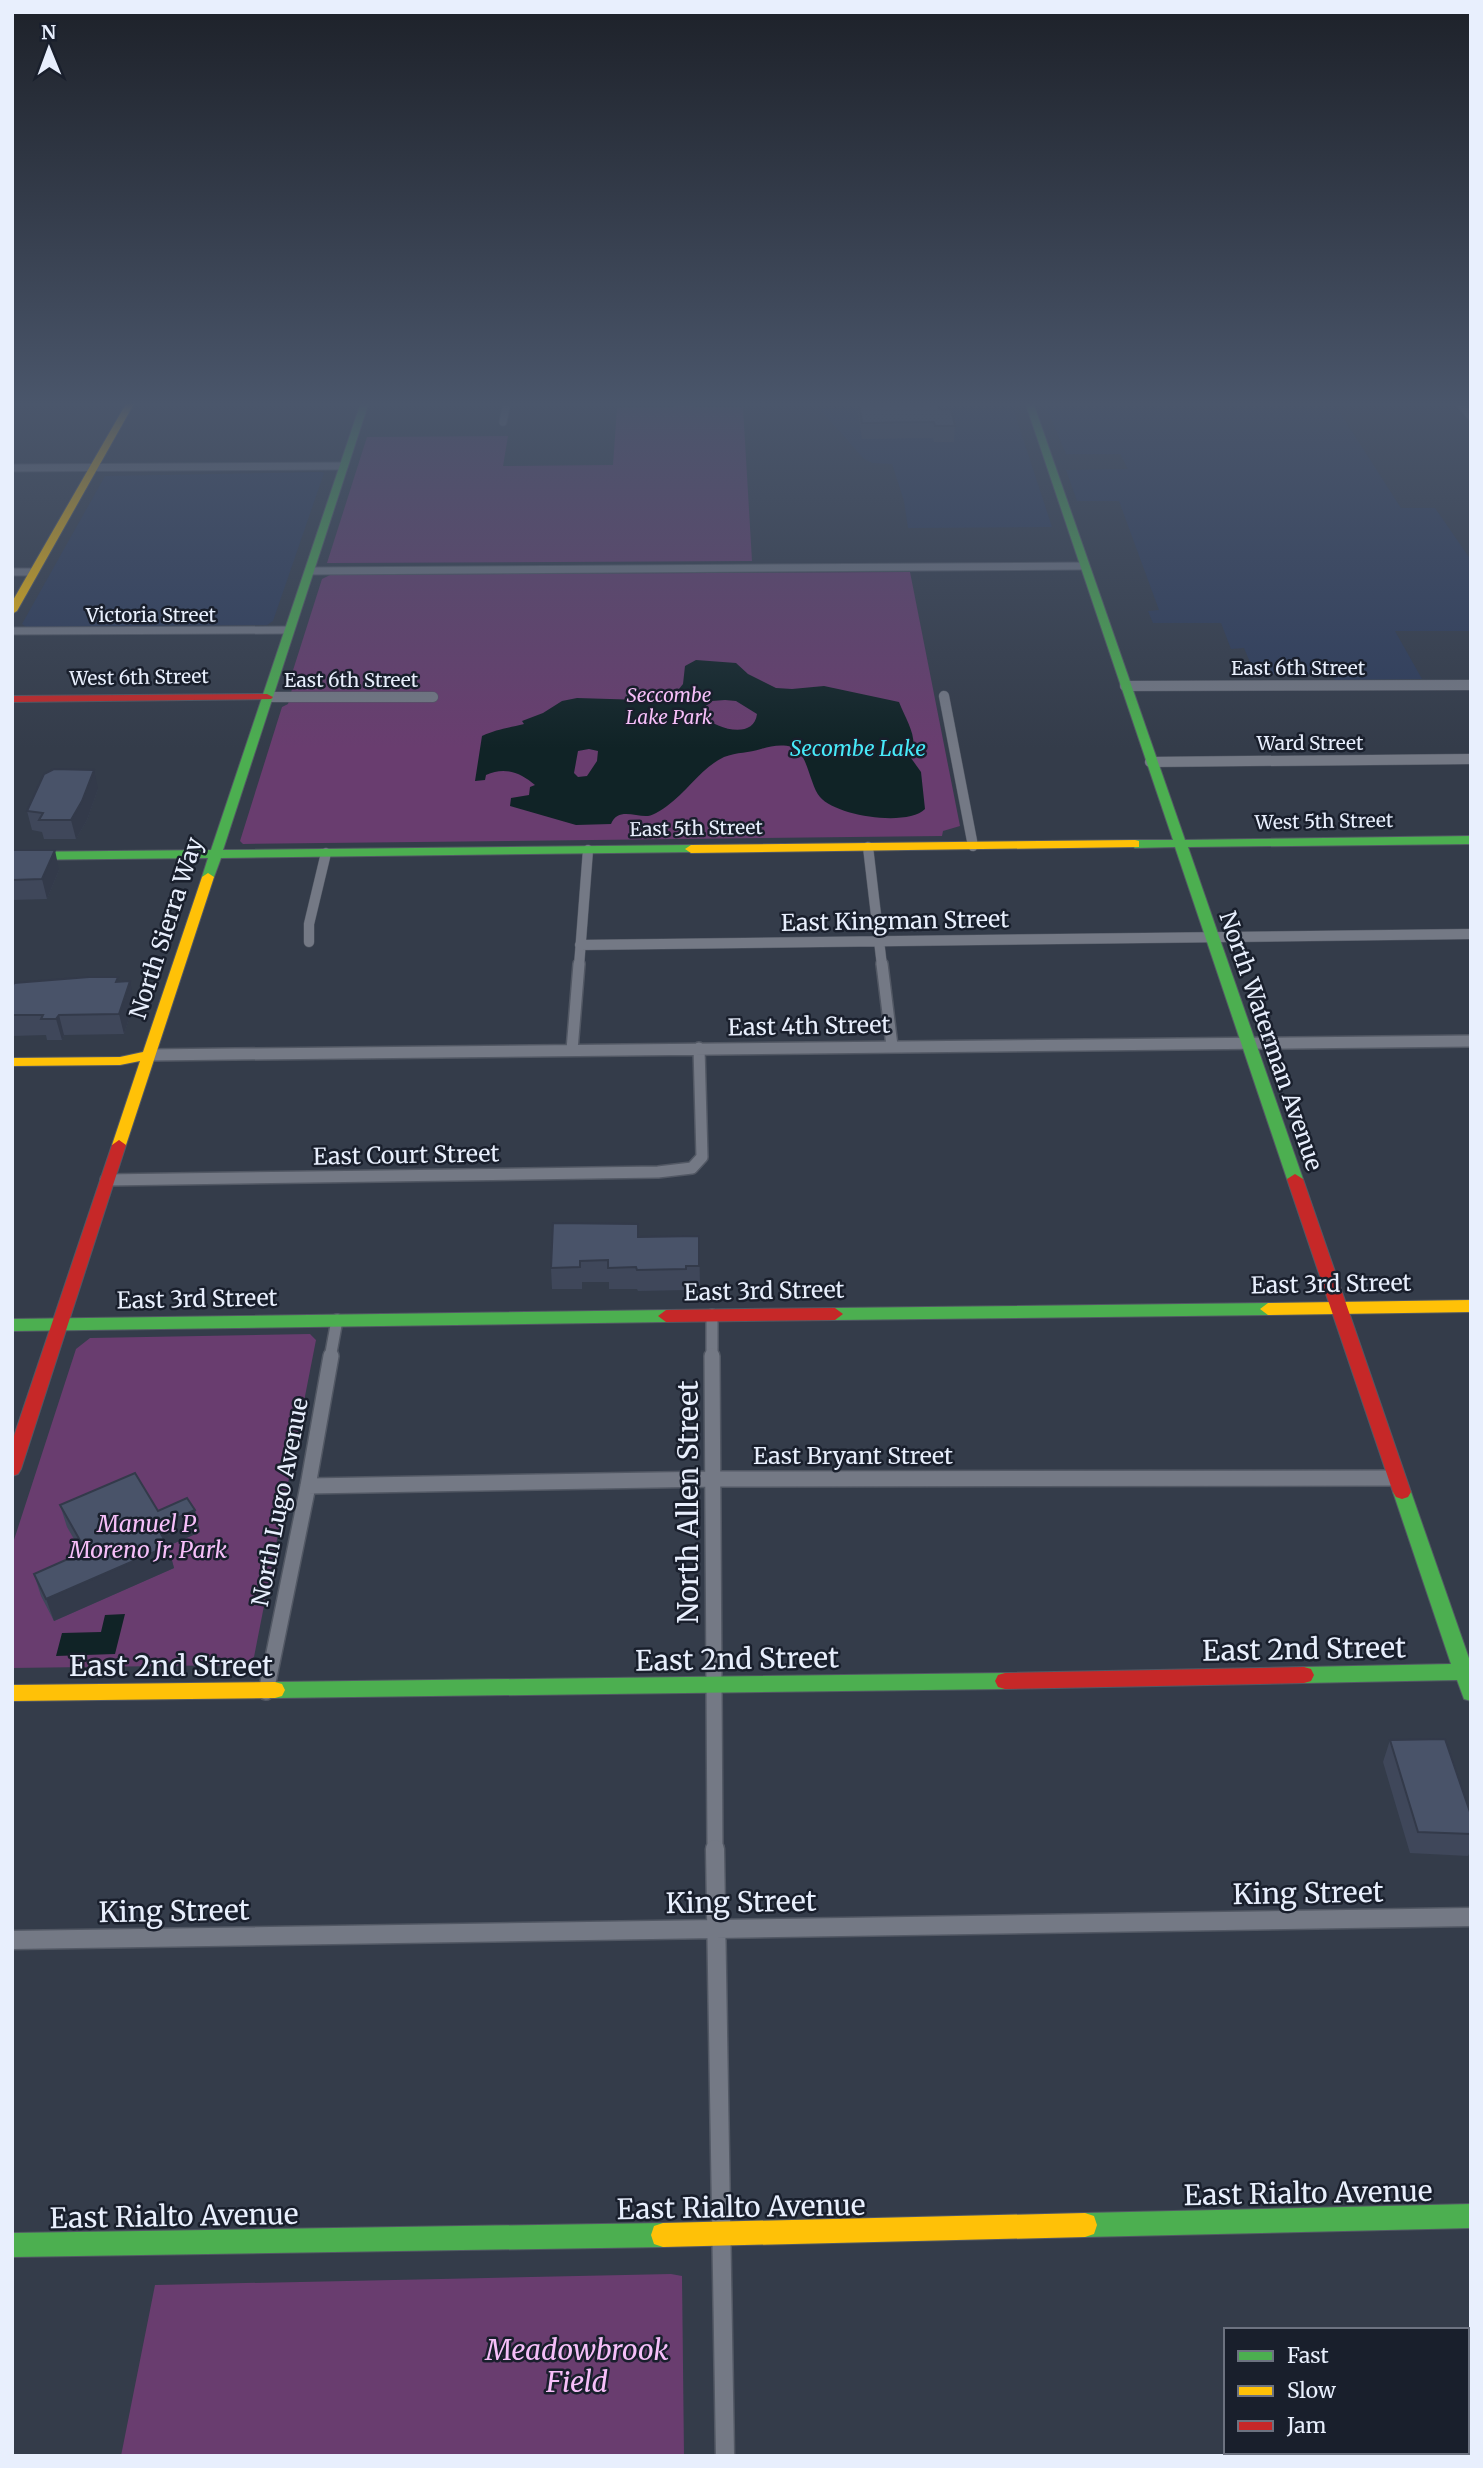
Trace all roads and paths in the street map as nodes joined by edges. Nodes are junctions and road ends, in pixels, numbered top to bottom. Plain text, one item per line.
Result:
1 (65, 517) edge
2 (327, 517) edge
3 (1068, 517) edge
4 (1085, 566) junction
5 (309, 571) junction
6 (12, 572) edge
7 (34, 572) junction
8 (12, 611) edge
9 (289, 630) junction
10 (12, 631) edge
11 (1471, 685) edge
12 (1125, 686) junction
13 (432, 694) dead end
14 (944, 696) dead end
15 (267, 697) junction
16 (12, 699) edge
17 (1471, 759) edge
18 (1150, 762) junction
19 (1471, 840) edge
20 (1178, 843) junction
21 (973, 846) junction
22 (868, 848) junction
23 (587, 850) junction
24 (326, 853) junction
25 (215, 854) junction
26 (12, 856) edge
27 (1471, 934) edge
28 (1210, 936) junction
29 (879, 941) junction
30 (309, 942) dead end
31 (580, 945) junction
32 (1471, 1041) edge
33 (1247, 1043) junction
34 (892, 1046) junction
35 (699, 1048) junction
36 (572, 1050) junction
37 (12, 1051) edge
38 (148, 1055) junction
39 (12, 1062) edge
40 (106, 1180) junction
41 (1471, 1306) edge
42 (1340, 1307) junction
43 (712, 1315) junction
44 (337, 1320) junction
45 (59, 1324) junction
46 (12, 1325) edge
47 (12, 1469) edge
48 (1397, 1478) junction
49 (715, 1479) junction
50 (308, 1486) junction
51 (1463, 1672) junction
52 (715, 1686) junction
53 (266, 1692) junction
54 (12, 1693) edge
55 (1471, 1693) edge
56 (1471, 1917) edge
57 (715, 1928) junction
58 (12, 1940) edge
59 (1471, 2216) edge
60 (722, 2234) junction
61 (12, 2245) edge
62 (725, 2456) edge

1 - 7 street
2 - 5 street, North Sierra Way
3 - 4 street, North Waterman Avenue
4 - 5 street
4 - 12 street, North Waterman Avenue
5 - 9 street, North Sierra Way
6 - 7 street
7 - 8 street
9 - 10 street, Victoria Street
9 - 15 street, North Sierra Way
11 - 12 street, East 6th Street
12 - 18 street, North Waterman Avenue
13 - 15 street, East 6th Street
14 - 21 street
15 - 16 street, West 6th Street
15 - 25 street, North Sierra Way
17 - 18 street, Ward Street
18 - 20 street, North Waterman Avenue
19 - 20 street, West 5th Street
20 - 21 street, East 5th Street
20 - 28 street, North Waterman Avenue
21 - 22 street, East 5th Street
22 - 23 street, East 5th Street
22 - 29 street
23 - 24 street, East 5th Street
23 - 31 street
24 - 25 street, East 5th Street
24 - 30 street
25 - 26 street
25 - 38 street, North Sierra Way
27 - 28 street, East Kingman Street
28 - 29 street, East Kingman Street
28 - 33 street, North Waterman Avenue
29 - 31 street, East Kingman Street
29 - 34 street
31 - 36 street
32 - 33 street, East 4th Street
33 - 34 street, East 4th Street
33 - 42 street, North Waterman Avenue
34 - 35 street, East 4th Street
35 - 36 street, East 4th Street
35 - 40 street, East Court Street
36 - 38 street, East 4th Street
37 - 38 street
38 - 39 street
38 - 40 street, North Sierra Way
40 - 45 street, North Sierra Way
41 - 42 street, East 3rd Street
42 - 43 street, East 3rd Street
42 - 48 street, North Waterman Avenue
43 - 44 street, East 3rd Street
43 - 49 street, North Allen Street
44 - 45 street, East 3rd Street
44 - 50 street, North Lugo Avenue
45 - 46 street, East 3rd Street
45 - 47 street, North Sierra Way
48 - 49 street, East Bryant Street
48 - 51 street, North Waterman Avenue
49 - 50 street, East Bryant Street
49 - 52 street, North Allen Street
50 - 53 street, North Lugo Avenue
51 - 52 street, East 2nd Street
51 - 55 street, North Waterman Avenue
52 - 53 street, East 2nd Street
52 - 57 street, North Allen Street
53 - 54 street, East 2nd Street
56 - 57 street, King Street
57 - 58 street, King Street
57 - 60 street, North Allen Street
59 - 60 street, East Rialto Avenue
60 - 61 street, East Rialto Avenue
60 - 62 street, North Allen Street

